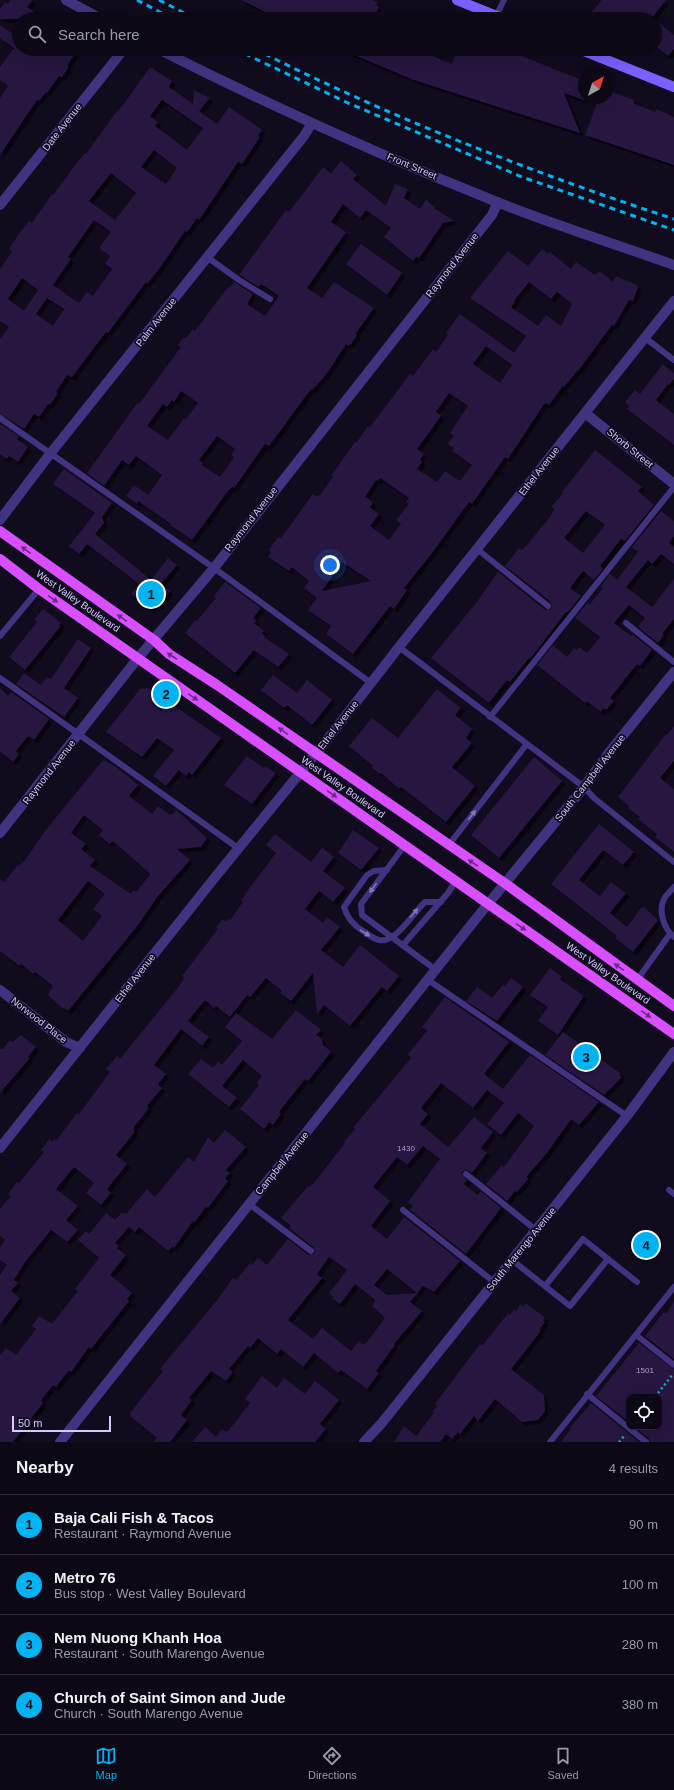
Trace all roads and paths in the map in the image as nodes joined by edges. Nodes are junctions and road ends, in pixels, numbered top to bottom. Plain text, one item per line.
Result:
1 (66, 0) edge
2 (457, 0) edge
3 (504, 0) edge
4 (88, 12) edge
5 (487, 12) edge
6 (501, 12) edge
7 (118, 56) edge
8 (172, 56) edge
9 (596, 56) edge
10 (674, 87) edge
11 (312, 123) junction
12 (498, 202) junction
13 (0, 205) edge
14 (207, 257) junction
15 (674, 265) edge
16 (270, 299) dead end
17 (674, 301) edge
18 (644, 337) junction
19 (674, 360) edge
20 (585, 413) junction
21 (0, 418) edge
22 (50, 454) junction
23 (674, 485) edge
24 (0, 520) edge
25 (0, 531) edge
26 (477, 549) junction
27 (0, 559) edge
28 (214, 568) junction
29 (38, 589) junction
30 (548, 606) dead end
31 (626, 623) dead end
32 (0, 636) edge
33 (154, 640) junction
34 (399, 647) junction
35 (138, 658) junction
36 (674, 662) edge
37 (674, 672) edge
38 (0, 678) edge
39 (371, 682) junction
40 (490, 717) junction
41 (79, 733) junction
42 (526, 744) junction
43 (315, 754) junction
44 (300, 772) junction
45 (584, 787) junction
46 (0, 833) edge
47 (405, 845) junction
48 (448, 846) junction
49 (238, 848) junction
50 (673, 861) edge
51 (387, 870) junction
52 (456, 881) junction
53 (506, 884) junction
54 (674, 887) edge
55 (441, 902) junction
56 (489, 904) junction
57 (672, 935) edge
58 (393, 937) junction
59 (403, 945) junction
60 (436, 970) junction
61 (428, 980) junction
62 (637, 980) junction
63 (0, 990) edge
64 (674, 1006) edge
65 (674, 1034) edge
66 (80, 1048) junction
67 (674, 1052) edge
68 (627, 1116) junction
69 (0, 1148) edge
70 (466, 1174) dead end
71 (249, 1204) junction
72 (403, 1210) dead end
73 (536, 1230) junction
74 (311, 1251) dead end
75 (608, 1259) junction
76 (512, 1260) junction
77 (494, 1282) junction
78 (637, 1282) dead end
79 (545, 1286) junction
80 (674, 1287) edge
81 (636, 1334) junction
82 (674, 1365) edge
83 (674, 1374) edge
84 (587, 1394) junction
85 (657, 1394) edge
86 (625, 1434) dead end
87 (60, 1442) edge
88 (364, 1442) edge
89 (550, 1442) edge
90 (619, 1442) edge
91 (646, 1442) edge

1 - 4 street
2 - 5 main road
3 - 6 lane
7 - 13 street, Date Avenue
8 - 11 street, Front Street
9 - 10 main road
11 - 12 street, Front Street
11 - 14 street, Palm Avenue
12 - 15 street, Front Street
12 - 28 street, Raymond Avenue
14 - 16 lane
14 - 22 street, Palm Avenue
17 - 18 street, Ethel Avenue
18 - 19 lane
18 - 20 street, Ethel Avenue
20 - 23 street, Shorb Street
20 - 26 street, Ethel Avenue
21 - 22 lane
22 - 24 street, Palm Avenue
22 - 28 lane
23 - 40 lane
33 -> 25 main road, West Valley Boulevard
26 - 30 lane
26 - 34 street, Ethel Avenue
27 - 29 main road, West Valley Boulevard
28 - 33 street, Raymond Avenue
28 - 39 lane
29 - 32 lane
29 -> 35 main road, West Valley Boulevard
31 - 36 lane
33 - 35 street, Raymond Avenue
43 -> 33 main road, West Valley Boulevard
34 - 39 street, Ethel Avenue
34 - 40 lane
35 - 41 street, Raymond Avenue
35 -> 44 main road, West Valley Boulevard
37 - 45 street, South Campbell Avenue
38 - 41 lane
39 - 43 street, Ethel Avenue
40 - 42 lane
41 - 46 street, Raymond Avenue
41 - 49 lane
42 - 45 lane
48 -> 42 lane
43 - 44 street, Ethel Avenue
43 - 48 main road, West Valley Boulevard
44 -> 47 main road, West Valley Boulevard
44 - 49 street, Ethel Avenue
45 - 50 lane
45 - 53 street, South Campbell Avenue
47 - 51 lane
47 - 52 main road, West Valley Boulevard
53 -> 48 main road, West Valley Boulevard
49 - 66 street, Ethel Avenue
51 -> 58 lane
51 -> 58 lane
52 - 55 lane
52 - 56 main road, West Valley Boulevard
53 - 56 street, Campbell Avenue
62 -> 53 main road, West Valley Boulevard
54 - 57 lane
58 -> 55 lane
55 - 59 lane
56 - 60 street, Campbell Avenue
56 -> 65 main road, West Valley Boulevard
57 - 62 lane
58 - 59 lane
59 - 60 lane
60 - 61 street, Campbell Avenue
61 - 68 lane
61 - 71 street, Campbell Avenue
62 - 64 main road, West Valley Boulevard
63 - 66 street, Norwood Place
66 - 69 street, Ethel Avenue
67 - 68 street, South Marengo Avenue
68 - 73 street, South Marengo Avenue
70 - 73 lane
71 - 74 lane
71 - 87 street, Campbell Avenue
72 - 77 lane
73 - 76 street, South Marengo Avenue
75 - 78 lane
75 - 79 lane
75 - 79 lane
76 - 77 street, South Marengo Avenue
76 - 79 lane
77 - 88 street, South Marengo Avenue
80 - 81 lane
81 - 82 lane
81 - 84 lane
83 - 85 path
84 - 89 lane
84 - 91 lane
86 - 90 path

